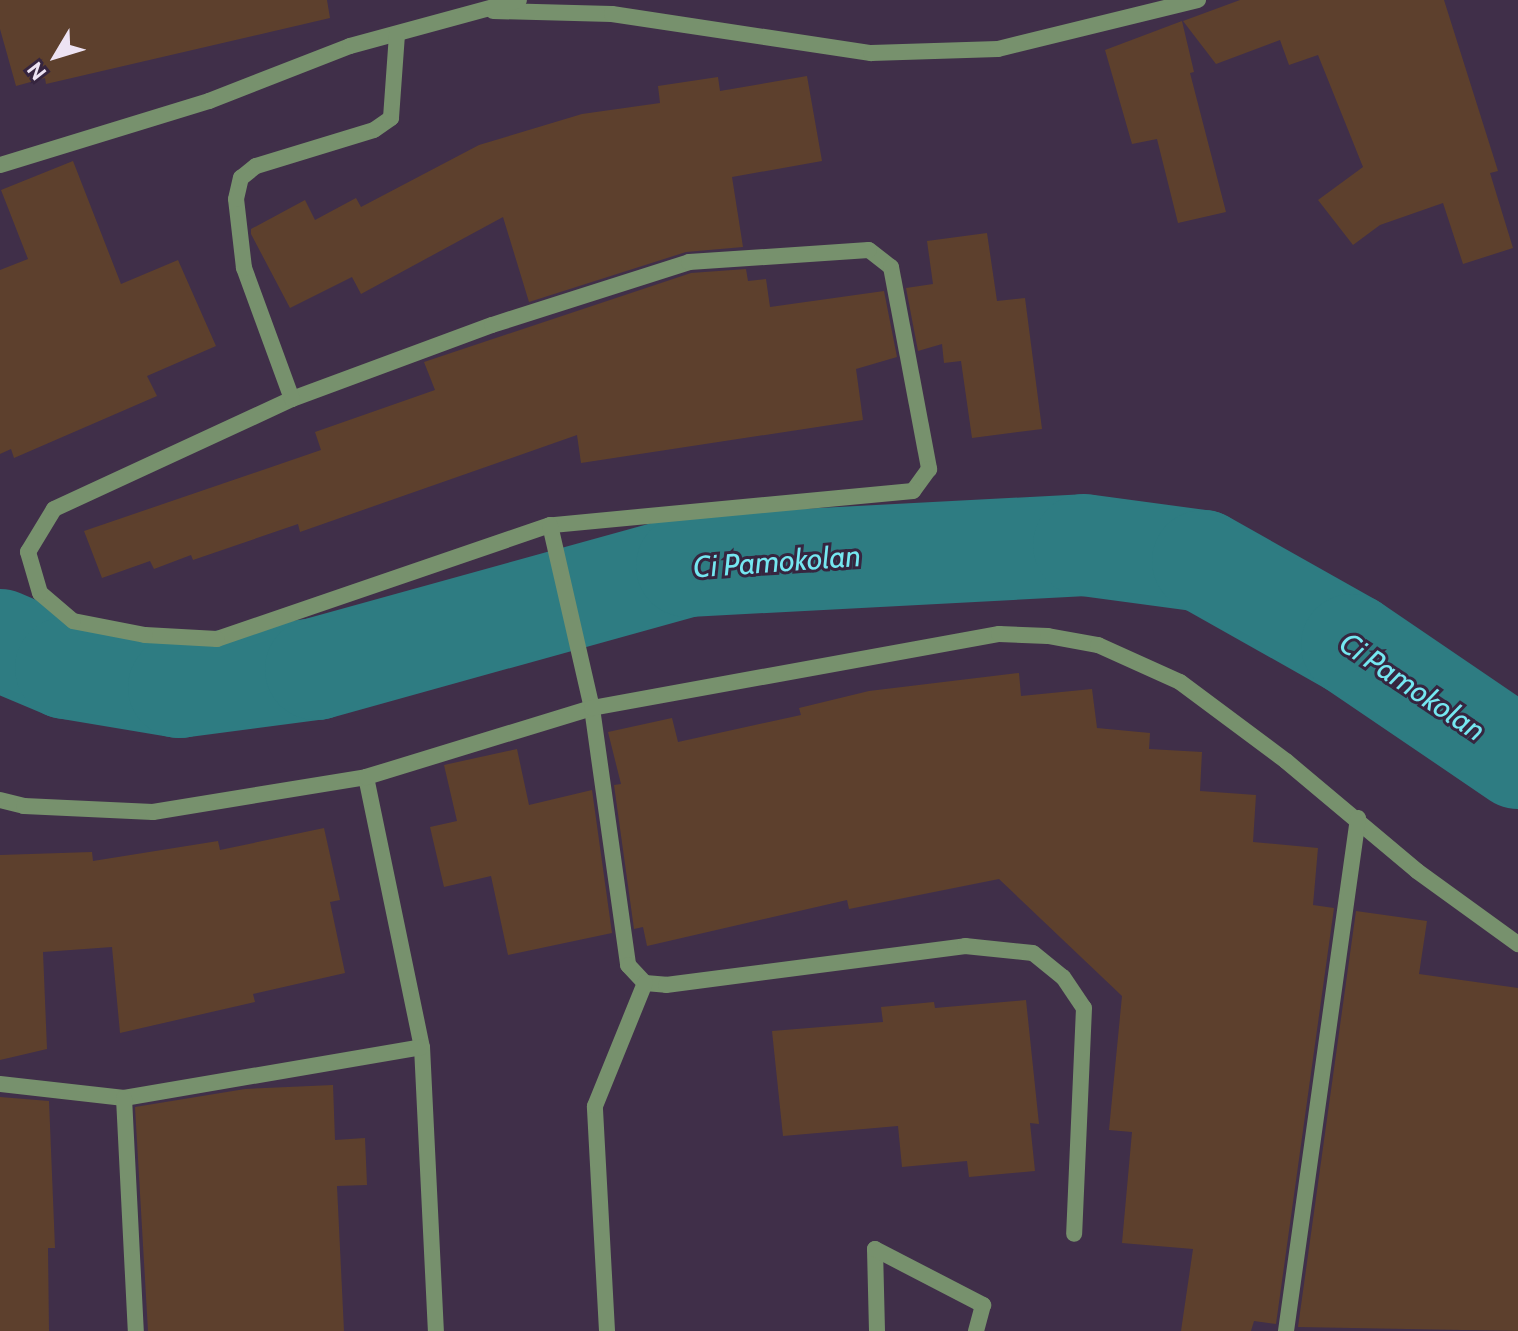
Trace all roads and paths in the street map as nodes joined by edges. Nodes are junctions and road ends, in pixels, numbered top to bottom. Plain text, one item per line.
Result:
1 (519, 0) edge
2 (1198, 0) edge
3 (493, 11) junction
4 (397, 34) junction
5 (0, 165) edge
6 (292, 399) junction
7 (550, 525) junction
8 (592, 708) junction
9 (366, 777) junction
10 (0, 800) edge
11 (1358, 818) junction
12 (1518, 944) edge
13 (645, 983) junction
14 (422, 1047) junction
15 (0, 1084) edge
16 (124, 1098) junction
17 (1074, 1234) dead end
18 (136, 1331) edge
19 (436, 1331) edge
20 (607, 1331) edge
21 (877, 1331) edge
22 (976, 1331) edge
23 (1286, 1331) edge

1 - 3 street
2 - 3 street
3 - 4 street
4 - 5 street
4 - 6 street
6 - 7 street
6 - 7 street
7 - 8 street
8 - 9 street
8 - 11 street
8 - 13 street
9 - 10 street
9 - 14 street
11 - 12 street
11 - 23 street
13 - 17 street
13 - 20 street
14 - 16 street
14 - 19 street
15 - 16 street
16 - 18 street
21 - 22 street

